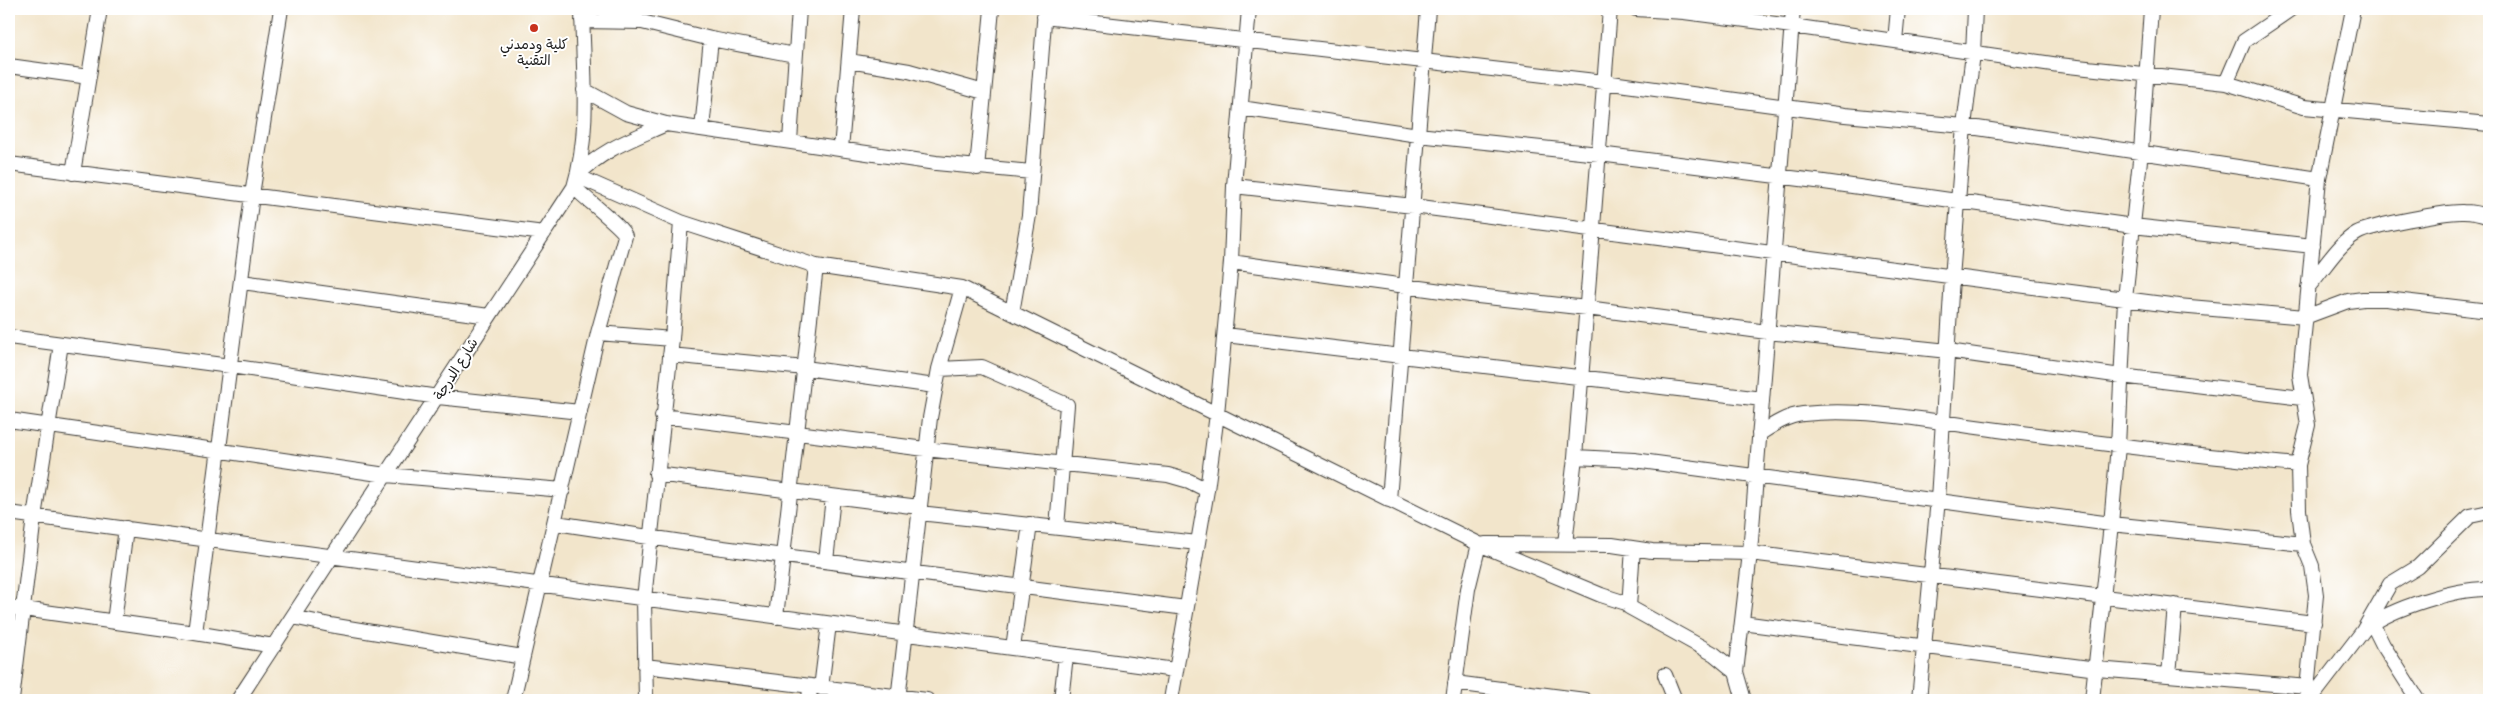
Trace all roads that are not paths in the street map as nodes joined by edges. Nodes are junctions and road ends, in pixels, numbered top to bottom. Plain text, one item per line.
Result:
1 (100, 9) edge
2 (281, 9) edge
3 (620, 9) edge
4 (799, 9) edge
5 (853, 9) edge
6 (992, 9) edge
7 (1249, 9) edge
8 (1428, 9) edge
9 (1610, 9) edge
10 (1636, 9) edge
11 (1793, 9) edge
12 (1898, 9) edge
13 (1975, 9) edge
14 (2151, 9) edge
15 (2291, 9) edge
16 (2353, 9) edge
17 (1044, 13) edge
18 (582, 15) edge
19 (604, 21) junction
20 (1792, 26) junction
21 (711, 39) junction
22 (1246, 40) junction
23 (1895, 41) junction
24 (1973, 54) junction
25 (795, 55) junction
26 (849, 61) junction
27 (1424, 61) junction
28 (9, 66) edge
29 (2148, 75) junction
30 (89, 77) junction
31 (1604, 82) junction
32 (2226, 83) junction
33 (584, 90) junction
34 (984, 92) junction
35 (1785, 107) junction
36 (1241, 108) junction
37 (2334, 111) junction
38 (666, 124) junction
39 (2489, 124) edge
40 (1964, 126) junction
41 (702, 129) junction
42 (1418, 135) junction
43 (790, 141) junction
44 (841, 150) junction
45 (2141, 151) junction
46 (1599, 154) junction
47 (9, 164) edge
48 (977, 168) junction
49 (1032, 172) junction
50 (73, 173) junction
51 (1780, 176) junction
52 (2320, 179) junction
53 (576, 182) junction
54 (1234, 186) junction
55 (252, 195) junction
56 (1958, 200) junction
57 (1412, 206) junction
58 (2489, 217) edge
59 (680, 222) junction
60 (2133, 226) junction
61 (1593, 230) junction
62 (544, 233) junction
63 (2313, 246) junction
64 (1774, 253) junction
65 (1231, 262) junction
66 (816, 266) junction
67 (1952, 278) junction
68 (242, 282) junction
69 (1406, 285) junction
70 (2308, 287) junction
71 (962, 288) junction
72 (2125, 299) junction
73 (1587, 308) junction
74 (2489, 311) edge
75 (1012, 313) junction
76 (489, 316) junction
77 (2305, 317) junction
78 (1767, 332) junction
79 (598, 333) junction
80 (1225, 335) junction
81 (9, 338) edge
82 (672, 339) junction
83 (61, 344) junction
84 (1948, 351) junction
85 (670, 354) junction
86 (1401, 356) junction
87 (230, 366) junction
88 (805, 368) junction
89 (938, 369) junction
90 (2122, 376) junction
91 (1580, 378) junction
92 (935, 386) junction
93 (438, 397) junction
94 (2302, 398) junction
95 (1762, 399) junction
96 (580, 412) junction
97 (1217, 414) junction
98 (662, 416) junction
99 (9, 420) edge
100 (1943, 423) junction
101 (48, 425) junction
102 (797, 432) junction
103 (1759, 434) junction
104 (2118, 446) junction
105 (219, 449) junction
106 (925, 449) junction
107 (1575, 457) junction
108 (1062, 465) junction
109 (2298, 465) junction
110 (656, 474) junction
111 (386, 475) junction
112 (1756, 478) junction
113 (563, 490) junction
114 (1207, 490) junction
115 (790, 491) junction
116 (833, 497) junction
117 (1938, 499) junction
118 (1389, 500) junction
119 (919, 510) junction
120 (2489, 512) edge
121 (9, 513) edge
122 (34, 516) junction
123 (556, 523) junction
124 (1030, 524) junction
125 (2111, 524) junction
126 (1057, 527) junction
127 (126, 528) junction
128 (650, 538) junction
129 (206, 539) junction
130 (1198, 542) junction
131 (1479, 544) junction
132 (1565, 544) junction
133 (2303, 544) junction
134 (1633, 548) junction
135 (1750, 554) junction
136 (784, 556) junction
137 (332, 558) junction
138 (826, 561) junction
139 (912, 574) junction
140 (1930, 575) junction
141 (540, 585) junction
142 (1021, 586) junction
143 (2489, 589) edge
144 (2104, 596) junction
145 (644, 599) junction
146 (1629, 604) junction
147 (2175, 605) junction
148 (9, 607) edge
149 (1186, 608) junction
150 (23, 609) junction
151 (293, 617) junction
152 (776, 617) junction
153 (114, 622) junction
154 (1742, 623) junction
155 (2314, 623) junction
156 (829, 624) junction
157 (2367, 627) junction
158 (195, 633) junction
159 (906, 634) junction
160 (274, 646) junction
161 (1012, 648) junction
162 (1924, 648) junction
163 (1066, 655) junction
164 (523, 657) junction
165 (645, 666) junction
166 (2097, 669) junction
167 (1176, 670) junction
168 (1736, 672) junction
169 (2169, 674) junction
170 (1665, 675) dead end
171 (1455, 683) junction
172 (813, 692) edge
173 (2308, 696) edge
174 (898, 698) edge
175 (12, 700) edge
176 (238, 700) edge
177 (512, 700) edge
178 (646, 700) edge
179 (928, 700) edge
180 (1061, 700) edge
181 (1171, 700) edge
182 (1453, 700) edge
183 (1585, 700) edge
184 (1675, 700) edge
185 (1744, 700) edge
186 (1919, 700) edge
187 (2092, 700) edge
188 (2418, 700) edge

1 - 30 street
2 - 55 street
3 - 19 street
4 - 25 street
5 - 26 street
6 - 34 street
7 - 22 street
8 - 27 street
9 - 31 street
10 - 20 street
11 - 20 street
12 - 23 street
13 - 24 street
14 - 29 street
15 - 32 street
16 - 37 street
17 - 22 street
17 - 49 street
18 - 19 street
18 - 33 street, شارع الدرجة
19 - 21 street
20 - 23 street
20 - 35 street
21 - 25 street
21 - 41 street
22 - 27 street
22 - 36 street
23 - 24 street
24 - 29 street
24 - 40 street
25 - 43 street
26 - 34 street
26 - 44 street
27 - 31 street
27 - 42 street
28 - 30 street
29 - 32 street
29 - 45 street
30 - 50 street
31 - 35 street
31 - 46 street
32 - 37 street
33 - 38 street
33 - 53 street, شارع الدرجة
34 - 48 street
35 - 40 street
35 - 51 street
36 - 42 street
36 - 54 street
37 - 39 street
37 - 52 street
38 - 41 street
38 - 53 street
40 - 45 street
40 - 56 street
41 - 43 street
42 - 46 street
42 - 57 street
43 - 44 street
44 - 48 street
45 - 52 street
45 - 60 street
46 - 51 street
46 - 61 street
47 - 50 street
48 - 49 street
49 - 75 street
50 - 55 street
51 - 56 street
51 - 64 street
52 - 63 street
53 - 59 street
53 - 62 street, شارع الدرجة
53 - 79 street
54 - 57 street
54 - 65 street
55 - 62 street
55 - 68 street
56 - 60 street
56 - 67 street
57 - 61 street
57 - 69 street
58 - 70 street
59 - 66 street
59 - 82 street
60 - 63 street
60 - 72 street
61 - 64 street
61 - 73 street
62 - 76 street, شارع الدرجة
63 - 70 street
64 - 67 street
64 - 78 street
65 - 69 street
65 - 80 street
66 - 71 street
66 - 88 street
67 - 72 street
67 - 84 street
68 - 76 street
68 - 87 street
69 - 73 street
69 - 86 street
70 - 77 street
71 - 75 street
71 - 89 street
72 - 77 street
72 - 90 street
73 - 78 street
73 - 91 street
74 - 77 street
75 - 97 street
76 - 93 street, شارع الدرجة
77 - 94 street
78 - 84 street
78 - 95 street
79 - 82 street
79 - 96 street
80 - 86 street
80 - 97 street
81 - 83 street
82 - 85 street
83 - 87 street
83 - 101 street
84 - 90 street
84 - 100 street
85 - 88 street
85 - 98 street
86 - 91 street
86 - 118 street
87 - 93 street
87 - 105 street
88 - 92 street
88 - 102 street
89 - 92 street
89 - 108 street
90 - 94 street
90 - 104 street
91 - 95 street
91 - 107 street
92 - 106 street
93 - 96 street
93 - 111 street, شارع الدرجة
94 - 109 street
95 - 103 street
96 - 113 street
97 - 114 street
97 - 118 street
98 - 102 street
98 - 110 street
99 - 101 street
100 - 103 street
100 - 104 street
100 - 117 street
101 - 105 street
101 - 122 street
102 - 106 street
102 - 115 street
103 - 112 street
104 - 109 street
104 - 125 street
105 - 111 street
105 - 129 street
106 - 108 street
106 - 119 street
107 - 112 street
107 - 132 street
108 - 114 street
108 - 126 street
109 - 133 street
110 - 115 street
110 - 128 street
111 - 113 street
111 - 137 street, شارع الدرجة
112 - 117 street
112 - 135 street
113 - 123 street
114 - 130 street
115 - 116 street
115 - 136 street
116 - 119 street
116 - 138 street
117 - 125 street
117 - 140 street
118 - 131 street
119 - 124 street
119 - 139 street
120 - 157 street
121 - 122 street
122 - 127 street
122 - 150 street
123 - 128 street
123 - 141 street
124 - 126 street
124 - 142 street
125 - 133 street
125 - 144 street
126 - 130 street
127 - 129 street
127 - 153 street
128 - 136 street
128 - 145 street
129 - 137 street
129 - 158 street
130 - 149 street
131 - 132 street
131 - 146 street
131 - 171 street
132 - 134 street
133 - 155 street
134 - 135 street
134 - 146 street
135 - 140 street
135 - 154 street
136 - 138 street
136 - 152 street
137 - 141 street
137 - 151 street, شارع الدرجة
138 - 139 street
139 - 142 street
139 - 159 street
140 - 144 street
140 - 162 street
141 - 145 street
141 - 164 street
142 - 149 street
142 - 161 street
143 - 157 street
144 - 147 street
144 - 166 street
145 - 152 street
145 - 165 street
146 - 168 street
147 - 155 street
147 - 169 street
148 - 150 street
149 - 167 street
150 - 153 street
150 - 175 street
151 - 160 street, شارع الدرجة
151 - 164 street
152 - 156 street
153 - 158 street
154 - 162 street
154 - 168 street
155 - 173 street
156 - 159 street
156 - 172 street
157 - 173 street
157 - 188 street
158 - 160 street
159 - 161 street
159 - 174 street
160 - 176 street, شارع الدرجة
161 - 163 street
162 - 166 street
162 - 186 street
163 - 167 street
163 - 180 street
164 - 177 street
165 - 172 street
165 - 178 street
166 - 169 street
166 - 187 street
167 - 181 street
168 - 185 street
169 - 173 street
170 - 184 street
171 - 182 street
171 - 183 street
172 - 174 street
174 - 179 street

